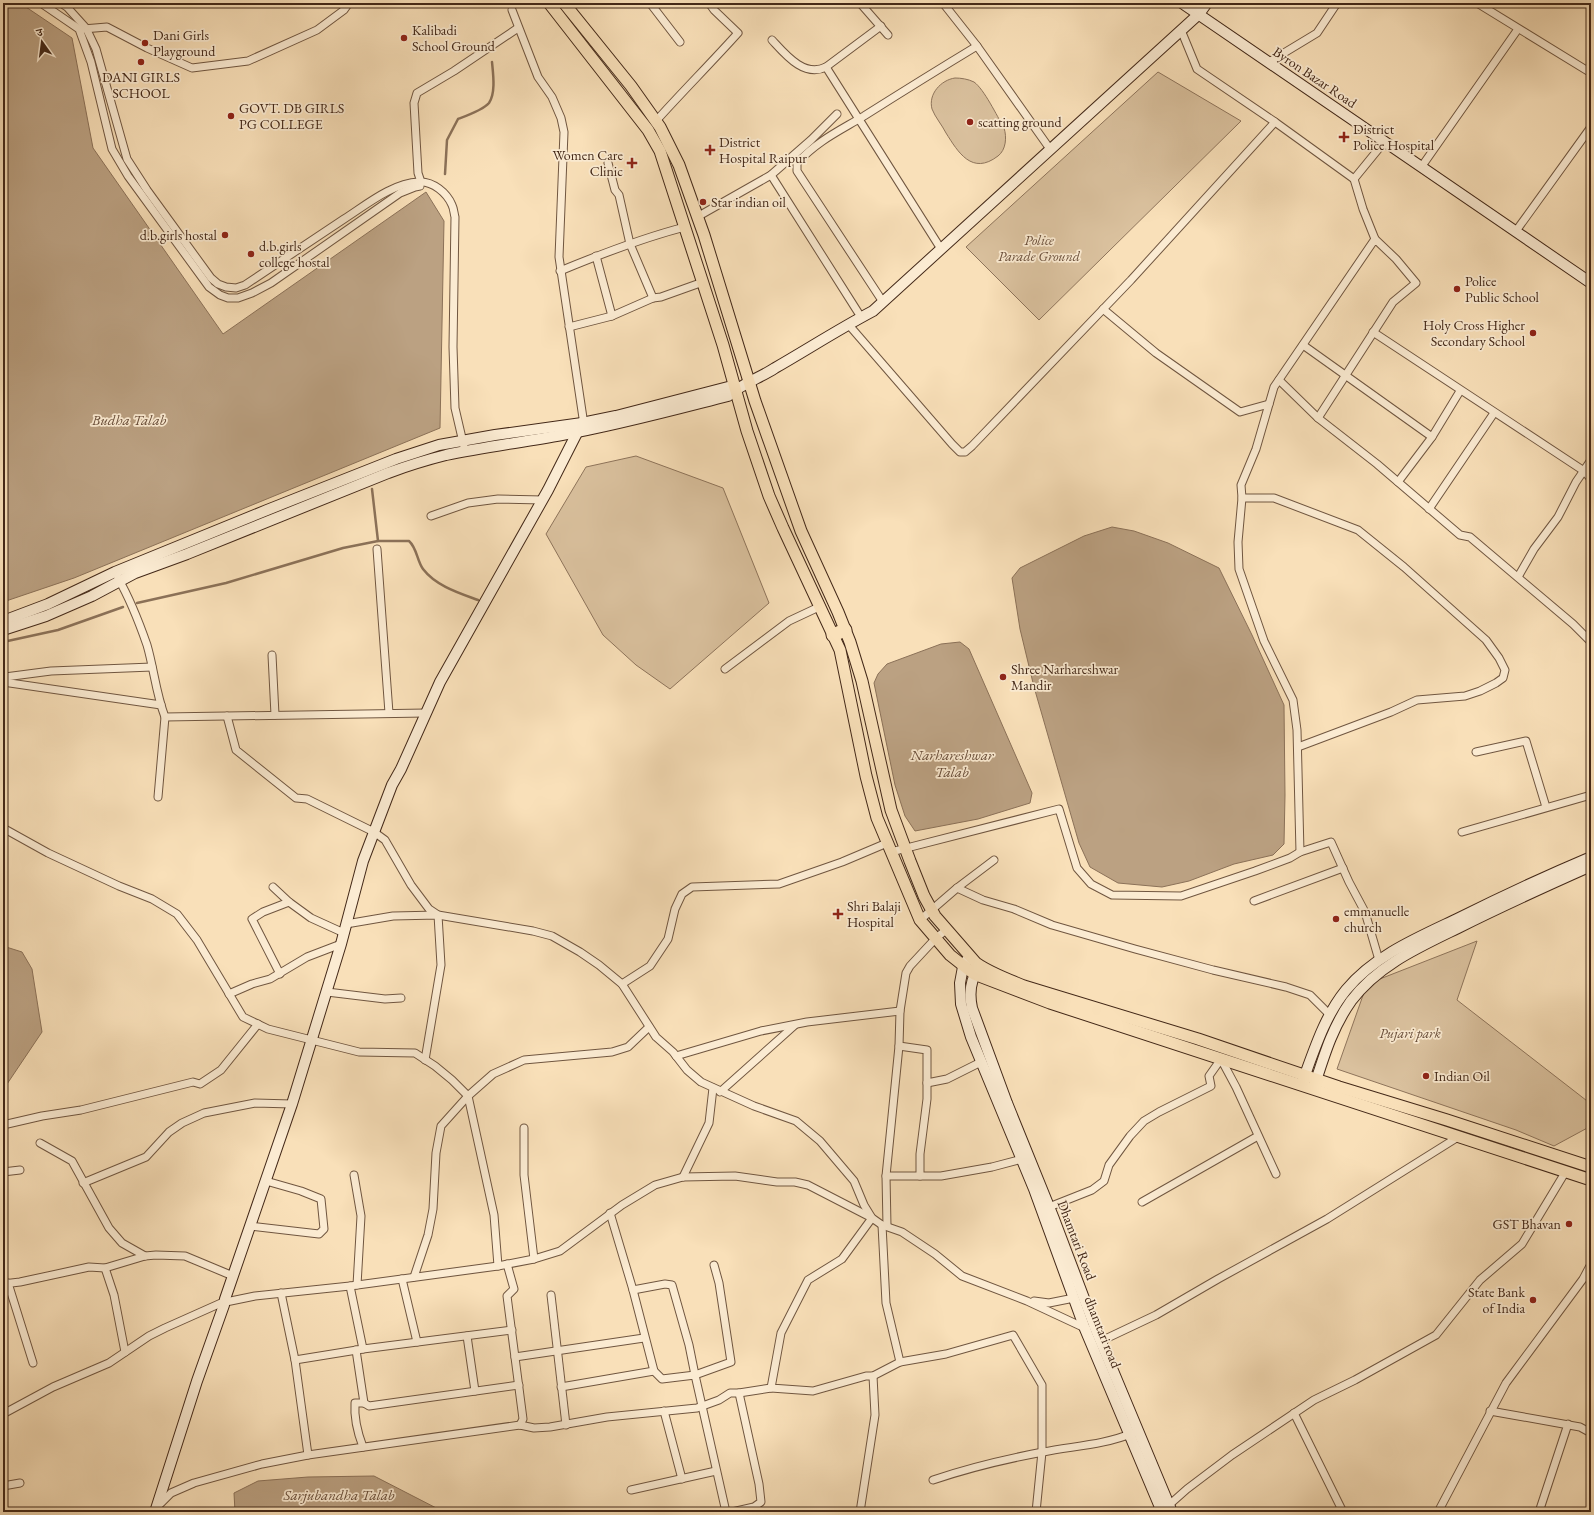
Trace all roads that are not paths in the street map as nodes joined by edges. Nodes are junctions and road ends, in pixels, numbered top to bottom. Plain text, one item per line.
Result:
1 (41, 3) edge
2 (61, 3) edge
3 (349, 3) edge
4 (549, 3) edge
5 (564, 3) edge
6 (650, 3) edge
7 (709, 3) edge
8 (860, 3) edge
9 (943, 3) edge
10 (1182, 3) edge
11 (1207, 3) edge
12 (1337, 3) edge
13 (1477, 3) edge
14 (512, 10) dead end
15 (1199, 14) junction
16 (881, 26) junction
17 (518, 28) junction
18 (83, 29) junction
19 (1518, 29) junction
20 (1181, 30) junction
21 (888, 35) dead end
22 (772, 40) dead end
23 (680, 42) dead end
24 (976, 46) junction
25 (1269, 62) junction
26 (826, 67) junction
27 (1591, 73) edge
28 (836, 114) dead end
29 (859, 119) junction
30 (656, 121) junction
31 (1274, 122) junction
32 (1591, 127) edge
33 (1385, 141) junction
34 (1050, 150) junction
35 (608, 163) dead end
36 (1422, 166) junction
37 (770, 175) junction
38 (1354, 179) junction
39 (421, 182) junction
40 (434, 186) junction
41 (697, 217) junction
42 (685, 227) junction
43 (1516, 231) junction
44 (1375, 239) junction
45 (630, 244) junction
46 (941, 249) junction
47 (596, 256) junction
48 (560, 271) junction
49 (703, 282) junction
50 (1591, 283) edge
51 (653, 298) junction
52 (883, 302) junction
53 (1103, 309) junction
54 (612, 316) junction
55 (861, 317) junction
56 (848, 324) junction
57 (568, 327) junction
58 (1373, 332) junction
59 (1304, 345) junction
60 (1346, 376) junction
61 (1279, 380) junction
62 (750, 383) junction
63 (736, 389) junction
64 (1460, 391) junction
65 (1270, 404) junction
66 (1494, 413) junction
67 (1318, 418) junction
68 (582, 423) junction
69 (578, 432) junction
70 (1432, 437) junction
71 (464, 446) junction
72 (1591, 460) edge
73 (1584, 471) junction
74 (1591, 479) edge
75 (1398, 482) junction
76 (1242, 498) junction
77 (543, 500) junction
78 (1429, 509) junction
79 (431, 516) dead end
80 (377, 548) dead end
81 (118, 576) junction
82 (1518, 577) junction
83 (821, 606) junction
84 (3, 620) edge
85 (3, 630) edge
86 (839, 632) junction
87 (1591, 642) edge
88 (272, 655) dead end
89 (152, 667) junction
90 (725, 669) dead end
91 (3, 683) edge
92 (161, 705) junction
93 (426, 713) junction
94 (389, 714) junction
95 (275, 715) junction
96 (165, 716) junction
97 (227, 716) junction
98 (1298, 747) junction
99 (1476, 752) dead end
100 (1591, 795) edge
101 (158, 797) dead end
102 (1546, 807) junction
103 (3, 828) edge
104 (374, 832) junction
105 (1462, 832) dead end
106 (889, 848) junction
107 (905, 848) junction
108 (1300, 852) junction
109 (1591, 857) edge
110 (994, 860) dead end
111 (1591, 866) edge
112 (1343, 868) junction
113 (273, 886) dead end
114 (958, 888) junction
115 (1254, 901) dead end
116 (290, 902) junction
117 (932, 910) junction
118 (438, 915) junction
119 (920, 920) junction
120 (345, 928) junction
121 (946, 930) junction
122 (936, 938) junction
123 (341, 944) junction
124 (970, 956) junction
125 (1379, 960) junction
126 (963, 966) junction
127 (977, 970) junction
128 (280, 974) junction
129 (622, 984) junction
130 (326, 992) junction
131 (229, 994) junction
132 (401, 998) dead end
133 (900, 1011) junction
134 (1330, 1014) junction
135 (258, 1024) junction
136 (795, 1025) junction
137 (649, 1027) junction
138 (312, 1040) junction
139 (898, 1046) junction
140 (676, 1056) junction
141 (1221, 1059) junction
142 (425, 1060) junction
143 (981, 1062) junction
144 (1303, 1080) junction
145 (927, 1083) junction
146 (1315, 1084) junction
147 (713, 1088) junction
148 (720, 1092) junction
149 (468, 1096) junction
150 (292, 1104) junction
151 (3, 1125) edge
152 (524, 1128) dead end
153 (1258, 1136) junction
154 (1458, 1137) junction
155 (40, 1144) dead end
156 (1022, 1159) junction
157 (1591, 1167) edge
158 (20, 1170) dead end
159 (1566, 1171) junction
160 (3, 1172) edge
161 (1276, 1174) dead end
162 (354, 1175) dead end
163 (886, 1176) junction
164 (920, 1176) junction
165 (683, 1177) junction
166 (1591, 1180) edge
167 (266, 1181) junction
168 (84, 1183) junction
169 (1142, 1202) dead end
170 (1049, 1206) junction
171 (610, 1213) junction
172 (872, 1218) junction
173 (884, 1225) junction
174 (250, 1226) junction
175 (145, 1256) junction
176 (534, 1259) junction
177 (507, 1264) junction
178 (1591, 1264) edge
179 (714, 1265) dead end
180 (498, 1266) junction
181 (105, 1268) junction
182 (233, 1276) junction
183 (414, 1277) junction
184 (402, 1279) junction
185 (5, 1283) edge
186 (353, 1285) junction
187 (633, 1290) junction
188 (281, 1293) junction
189 (551, 1295) dead end
190 (1074, 1298) junction
191 (1027, 1301) junction
192 (225, 1303) junction
193 (1086, 1329) junction
194 (512, 1330) junction
195 (1096, 1330) junction
196 (467, 1336) junction
197 (644, 1338) junction
198 (1101, 1341) junction
199 (417, 1342) junction
200 (360, 1350) junction
201 (557, 1351) junction
202 (126, 1352) junction
203 (515, 1357) junction
204 (295, 1360) junction
205 (900, 1362) junction
206 (32, 1363) dead end
207 (654, 1372) junction
208 (695, 1375) junction
209 (873, 1376) junction
210 (519, 1385) junction
211 (561, 1387) junction
212 (772, 1388) junction
213 (475, 1392) junction
214 (739, 1394) junction
215 (364, 1402) junction
216 (703, 1407) junction
217 (664, 1411) junction
218 (1490, 1411) junction
219 (1294, 1413) junction
220 (3, 1414) edge
221 (1568, 1424) junction
222 (520, 1425) junction
223 (566, 1425) junction
224 (1134, 1432) junction
225 (1591, 1433) edge
226 (363, 1447) junction
227 (1042, 1452) junction
228 (308, 1455) junction
229 (716, 1471) junction
230 (682, 1479) junction
231 (933, 1480) dead end
232 (20, 1484) dead end
233 (3, 1486) edge
234 (631, 1490) dead end
235 (156, 1510) edge
236 (1168, 1510) edge
237 (726, 1512) edge
238 (732, 1512) edge
239 (860, 1512) edge
240 (1036, 1512) edge
241 (1343, 1512) edge
242 (1438, 1512) edge
243 (1539, 1512) edge

1 - 18 street
2 - 18 street
3 - 18 street
4 - 42 main road
5 - 30 main road
6 - 23 street
7 - 30 street
8 - 16 street
9 - 24 street
10 - 15 street, Byron Bazar Road
11 - 15 street
12 - 25 street
13 - 19 street
14 - 17 street
15 - 20 street
15 - 25 street, Byron Bazar Road
16 - 21 street
16 - 26 street
17 - 39 street
17 - 48 street
18 - 39 street
18 - 40 street
19 - 27 street
19 - 36 street
20 - 31 street
20 - 34 street
22 - 26 street
24 - 29 street
24 - 34 street
25 - 33 street, Byron Bazar Road
26 - 29 street
28 - 37 street
29 - 46 street
29 - 52 street
30 - 41 main road
31 - 38 street
31 - 53 street
32 - 43 street
33 - 36 street, Byron Bazar Road
33 - 38 street
34 - 46 street
35 - 45 street
36 - 43 street, Byron Bazar Road
37 - 41 street
37 - 55 street
38 - 44 street
39 - 40 street
40 - 71 street
41 - 62 main road
42 - 45 street
42 - 49 main road
43 - 50 street, Byron Bazar Road
44 - 58 street
44 - 59 street
45 - 47 street
45 - 51 street
46 - 52 street
47 - 48 street
47 - 54 street
48 - 57 street
49 - 51 street
49 - 63 main road
51 - 54 street
52 - 55 street
53 - 56 street
53 - 65 street
54 - 57 street
55 - 56 street
56 - 62 street
57 - 68 street
58 - 60 street
58 - 64 street
59 - 60 street
59 - 61 street
60 - 67 street
60 - 70 street
61 - 65 street
61 - 67 street
62 - 63 street
62 - 86 main road
63 - 68 street
63 - 69 street
63 - 83 main road
64 - 66 street
64 - 70 street
65 - 76 street
66 - 73 street
66 - 78 street
67 - 75 street
68 - 69 street
68 - 71 street
69 - 71 street
69 - 77 street
70 - 75 street
71 - 81 street
72 - 73 street
73 - 74 street
73 - 82 street
75 - 78 street
76 - 98 street
76 - 98 street
77 - 79 street
77 - 93 street
78 - 82 street
80 - 94 street
81 - 84 street
81 - 85 street
81 - 89 street
82 - 87 street
83 - 86 main road
83 - 90 street
86 - 106 main road
86 - 107 main road
88 - 95 street
89 - 91 street
89 - 92 street
91 - 92 street
92 - 96 street
93 - 94 street
93 - 104 street
94 - 95 street
95 - 97 street
96 - 97 street
96 - 101 street
97 - 104 street
98 - 108 street
99 - 102 street
100 - 102 street
102 - 105 street
103 - 131 street
104 - 118 street
104 - 120 street
106 - 107 street
106 - 119 main road
106 - 129 street
107 - 108 street
107 - 117 main road
108 - 112 street
109 - 125 street
110 - 114 street
111 - 146 street
112 - 115 street
112 - 125 street
113 - 116 street
114 - 117 street
114 - 134 street
116 - 120 street
116 - 128 street
117 - 119 street
117 - 121 main road
118 - 120 street
118 - 129 street
118 - 142 street
119 - 122 main road
120 - 123 street
121 - 122 street
121 - 124 main road
122 - 126 main road
122 - 133 street
123 - 128 street
123 - 130 street
124 - 126 street
124 - 127 main road
125 - 134 street
126 - 127 main road
126 - 143 street, dhamtari road
127 - 141 main road
127 - 144 main road
127 - 170 street, Dhamtari Road
128 - 131 street
129 - 137 street
130 - 132 street
130 - 138 street
131 - 135 street
133 - 136 street
133 - 139 street
134 - 144 street
135 - 138 street
135 - 151 street
136 - 140 street
136 - 148 street
137 - 140 street
137 - 149 street
138 - 142 street
138 - 150 street
139 - 145 street
139 - 163 street
140 - 147 street
141 - 144 main road
141 - 153 street
141 - 170 street
142 - 149 street
143 - 145 street
143 - 156 street, dhamtari road
144 - 146 main road
145 - 164 street
146 - 154 main road
146 - 157 main road
147 - 148 street
147 - 165 street
148 - 172 street
149 - 180 street
149 - 183 street
150 - 167 street
150 - 168 street
152 - 176 street
153 - 161 street
153 - 169 street
154 - 159 main road
154 - 198 street
155 - 168 street
156 - 164 street
156 - 190 street, dhamtari road
158 - 160 street
159 - 166 main road
159 - 219 street
162 - 186 street
163 - 164 street
163 - 173 street
165 - 171 street
165 - 172 street
167 - 174 street
167 - 174 street
168 - 175 street
170 - 195 street, Dhamtari Road
171 - 176 street
171 - 187 street
172 - 173 street
172 - 212 street
173 - 191 street
173 - 205 street
174 - 182 street
175 - 181 street
175 - 182 street
176 - 177 street
177 - 180 street
177 - 194 street
178 - 218 street
179 - 208 street
180 - 183 street
181 - 185 street
181 - 202 street
182 - 192 street
183 - 184 street
184 - 186 street
184 - 199 street
185 - 206 street
186 - 188 street
186 - 200 street
187 - 197 street
187 - 208 street
188 - 192 street
188 - 204 street
189 - 201 street
190 - 191 street
190 - 193 street, dhamtari road
191 - 193 street
192 - 202 street
192 - 235 street
193 - 195 street
193 - 224 street, dhamtari road
194 - 196 street
194 - 203 street
195 - 198 street, Dhamtari Road
196 - 199 street
196 - 213 street
197 - 201 street
197 - 207 street
198 - 224 street, Dhamtari Road
199 - 200 street
200 - 204 street
200 - 215 street
201 - 203 street
201 - 211 street
202 - 220 street
203 - 210 street
204 - 228 street
205 - 209 street
205 - 227 street
207 - 208 street
207 - 211 street
208 - 216 street
209 - 212 street
209 - 239 street
210 - 213 street
210 - 222 street
211 - 223 street
212 - 214 street
213 - 215 street
214 - 216 street
214 - 238 street
215 - 226 street
216 - 217 street
216 - 229 street
217 - 223 street
217 - 230 street
218 - 221 street
218 - 242 street
219 - 236 street
219 - 241 street
221 - 225 street
221 - 243 street
222 - 223 street
222 - 226 street
224 - 227 street
224 - 236 street, dhamtari road
226 - 228 street
227 - 231 street
227 - 240 street
228 - 235 street
229 - 230 street
229 - 237 street
230 - 234 street
232 - 233 street

